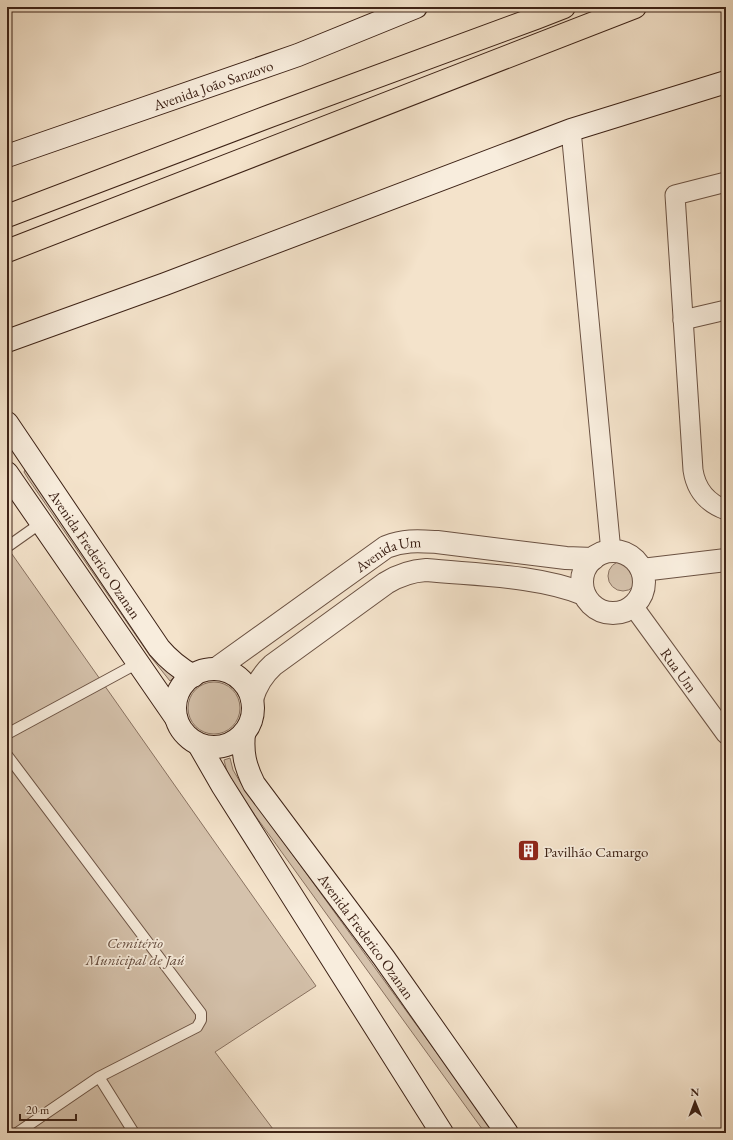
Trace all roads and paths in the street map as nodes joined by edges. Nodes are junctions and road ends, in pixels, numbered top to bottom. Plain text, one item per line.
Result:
1 (416, 7) edge
2 (564, 7) edge
3 (635, 7) edge
4 (726, 82) edge
5 (571, 130) junction
6 (7, 156) edge
7 (726, 182) edge
8 (7, 216) edge
9 (7, 251) edge
10 (726, 310) edge
11 (683, 320) junction
12 (7, 341) edge
13 (7, 423) edge
14 (26, 450) junction
15 (7, 466) edge
16 (7, 473) edge
17 (726, 510) edge
18 (41, 523) junction
19 (400, 542) junction
20 (7, 547) edge
21 (602, 555) junction
22 (726, 560) edge
23 (426, 570) junction
24 (642, 570) junction
25 (584, 594) junction
26 (634, 606) junction
27 (138, 663) junction
28 (216, 669) junction
29 (193, 676) junction
30 (252, 699) junction
31 (176, 718) junction
32 (244, 733) junction
33 (7, 734) edge
34 (726, 734) edge
35 (199, 745) junction
36 (7, 755) edge
37 (99, 1077) junction
38 (17, 1133) edge
39 (134, 1133) edge
40 (442, 1133) edge
41 (507, 1133) edge

1 - 6 main road, Avenida João Sanzovo
2 - 8 highway
3 - 9 highway
4 - 5 main road
5 - 12 main road
5 - 21 street
7 - 11 street
10 - 11 street
11 - 17 street
13 - 14 main road, Avenida Frederico Ozanan
14 - 15 main road
14 - 29 main road, Avenida Frederico Ozanan
16 - 18 main road, Avenida Frederico Ozanan
18 - 20 lane
18 - 27 main road, Avenida Frederico Ozanan
19 - 21 main road, Avenida Um
19 - 23 main road
19 - 28 main road, Avenida Um
21 - 24 main road
21 - 25 main road
22 - 24 main road
23 - 25 main road, Avenida Um
23 - 30 main road, Avenida Um
24 - 26 main road
25 - 26 main road
26 - 34 street, Rua Um
27 - 31 main road, Avenida Frederico Ozanan
27 - 33 lane
28 - 29 main road
28 - 30 main road
29 - 31 main road
30 - 32 main road
31 - 35 main road
32 - 35 main road
32 - 41 main road, Avenida Frederico Ozanan
35 - 40 main road
36 - 37 lane
37 - 38 lane
37 - 39 lane

